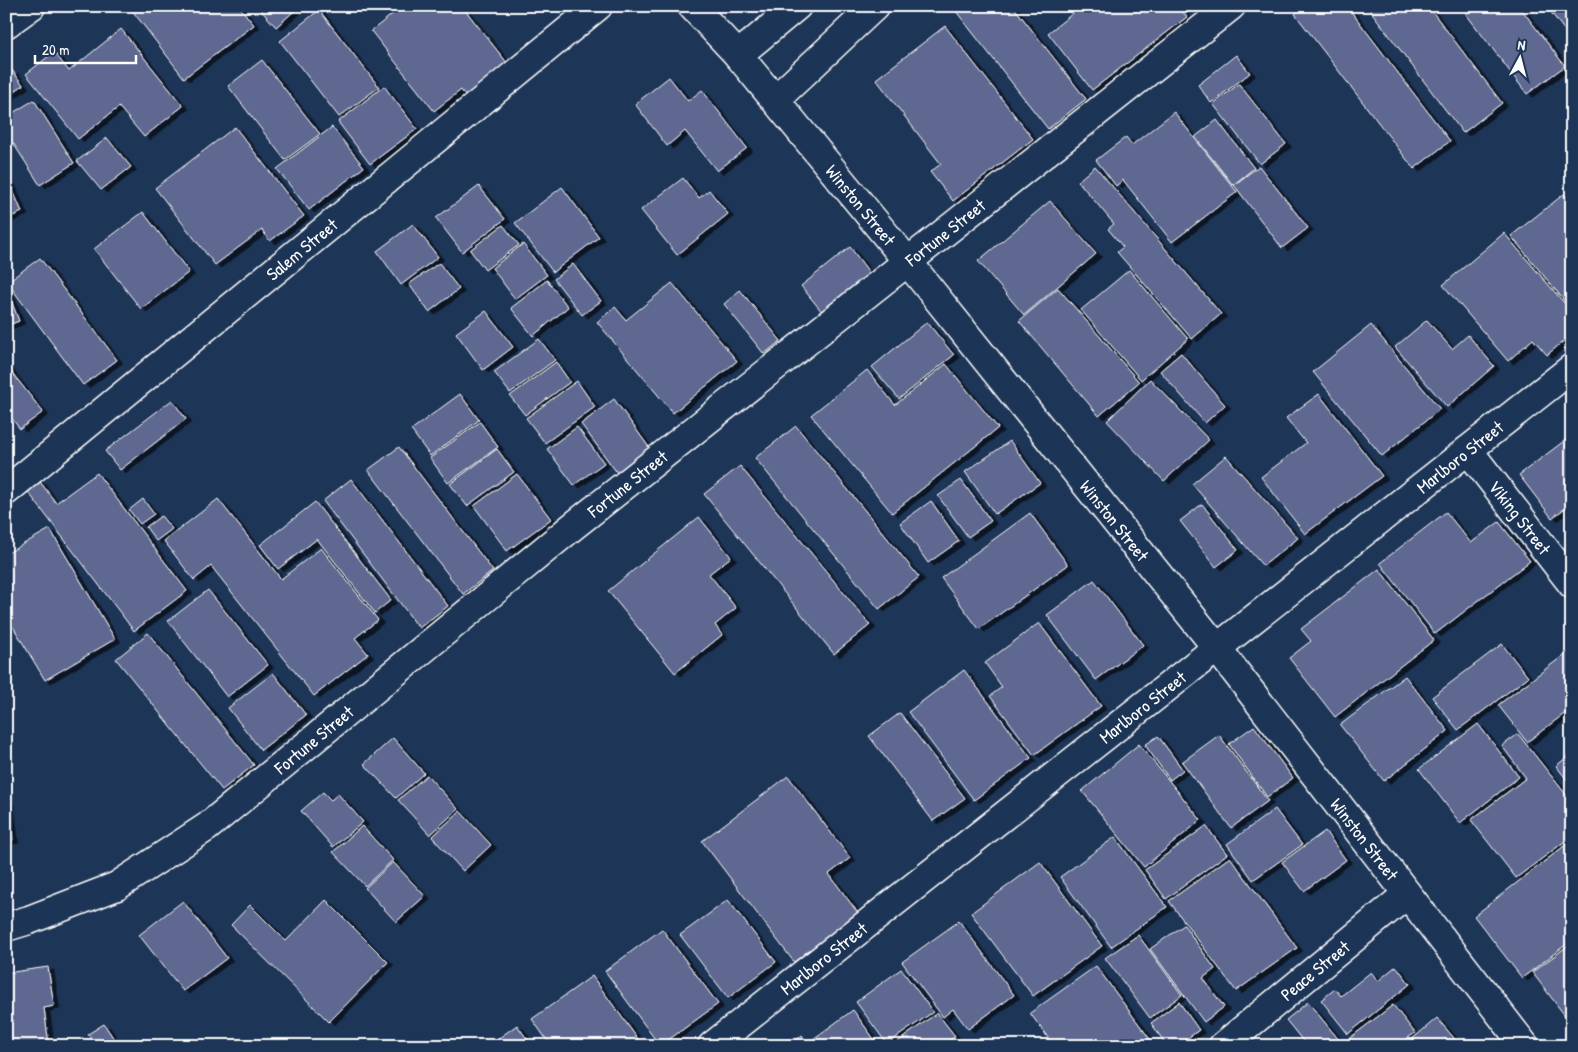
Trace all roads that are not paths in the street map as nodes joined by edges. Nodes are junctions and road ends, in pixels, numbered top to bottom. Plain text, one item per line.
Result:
1 (32, 6) edge
2 (598, 6) edge
3 (692, 6) edge
4 (797, 6) edge
5 (875, 6) edge
6 (1231, 6) edge
7 (6, 24) edge
8 (738, 55) junction
9 (775, 100) junction
10 (908, 262) junction
11 (1572, 368) edge
12 (1468, 450) junction
13 (6, 492) edge
14 (1572, 584) edge
15 (1217, 648) junction
16 (1406, 895) junction
17 (6, 927) edge
18 (712, 1046) edge
19 (1223, 1046) edge
20 (1525, 1046) edge

1 - 7 street
2 - 13 street, Salem Street
3 - 8 street, Winston Street
4 - 8 street
5 - 9 street
6 - 10 street, Fortune Street
8 - 9 street, Winston Street
9 - 10 street, Winston Street
10 - 15 street, Winston Street
10 - 17 street, Fortune Street
11 - 12 street, Marlboro Street
12 - 14 street, Viking Street
12 - 15 street, Marlboro Street
15 - 16 street, Winston Street
15 - 18 street, Marlboro Street
16 - 19 street, Peace Street
16 - 20 street, Winston Street

